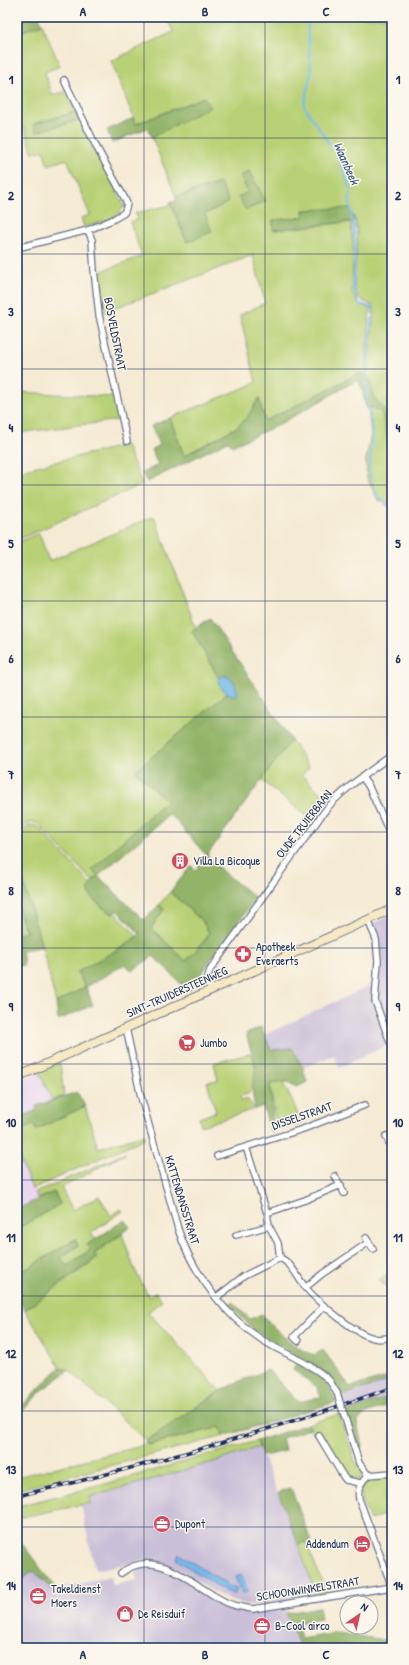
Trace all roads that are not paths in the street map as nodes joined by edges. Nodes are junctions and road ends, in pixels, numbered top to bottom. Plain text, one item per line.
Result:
1 (64, 80) dead end
2 (88, 230) junction
3 (17, 248) edge
4 (127, 442) dead end
5 (392, 755) edge
6 (362, 778) junction
7 (391, 836) edge
8 (392, 909) edge
9 (368, 920) junction
10 (210, 990) junction
11 (126, 1028) junction
12 (390, 1042) dead end
13 (17, 1077) edge
14 (365, 1105) dead end
15 (386, 1136) dead end
16 (246, 1147) junction
17 (392, 1150) edge
18 (216, 1156) dead end
19 (335, 1176) dead end
20 (341, 1185) junction
21 (344, 1193) dead end
22 (267, 1214) junction
23 (269, 1226) junction
24 (236, 1235) dead end
25 (373, 1249) dead end
26 (280, 1258) junction
27 (305, 1288) junction
28 (217, 1297) junction
29 (324, 1306) junction
30 (392, 1337) edge
31 (298, 1341) dead end
32 (320, 1436) dead end
33 (392, 1473) edge
34 (368, 1475) junction
35 (360, 1483) junction
36 (121, 1573) dead end
37 (392, 1587) edge

1 - 2 street
2 - 3 street
2 - 4 street, BOSVELDSTRAAT
5 - 6 street, OUDE TRUIERBAAN
6 - 7 street
6 - 10 street, OUDE TRUIERBAAN
8 - 9 main road, SINT-TRUIDERSTEENWEG
9 - 10 main road, SINT-TRUIDERSTEENWEG
9 - 12 street
10 - 11 main road, SINT-TRUIDERSTEENWEG
11 - 13 main road, SINT-TRUIDERSTEENWEG
11 - 28 street, KATTENDANSSTRAAT
14 - 16 street, DISSELSTRAAT
15 - 17 street
16 - 18 street, DISSELSTRAAT
16 - 22 street
19 - 20 street
20 - 21 street
20 - 22 street
22 - 23 street
23 - 24 street
23 - 26 street
25 - 27 street
26 - 27 street
26 - 28 street
27 - 29 street
28 - 34 street, KATTENDANSSTRAAT, bridge
29 - 30 street
29 - 31 street
32 - 35 street
33 - 34 street
34 - 35 street
35 - 37 street
36 - 37 street, SCHOONWINKELSTRAAT

